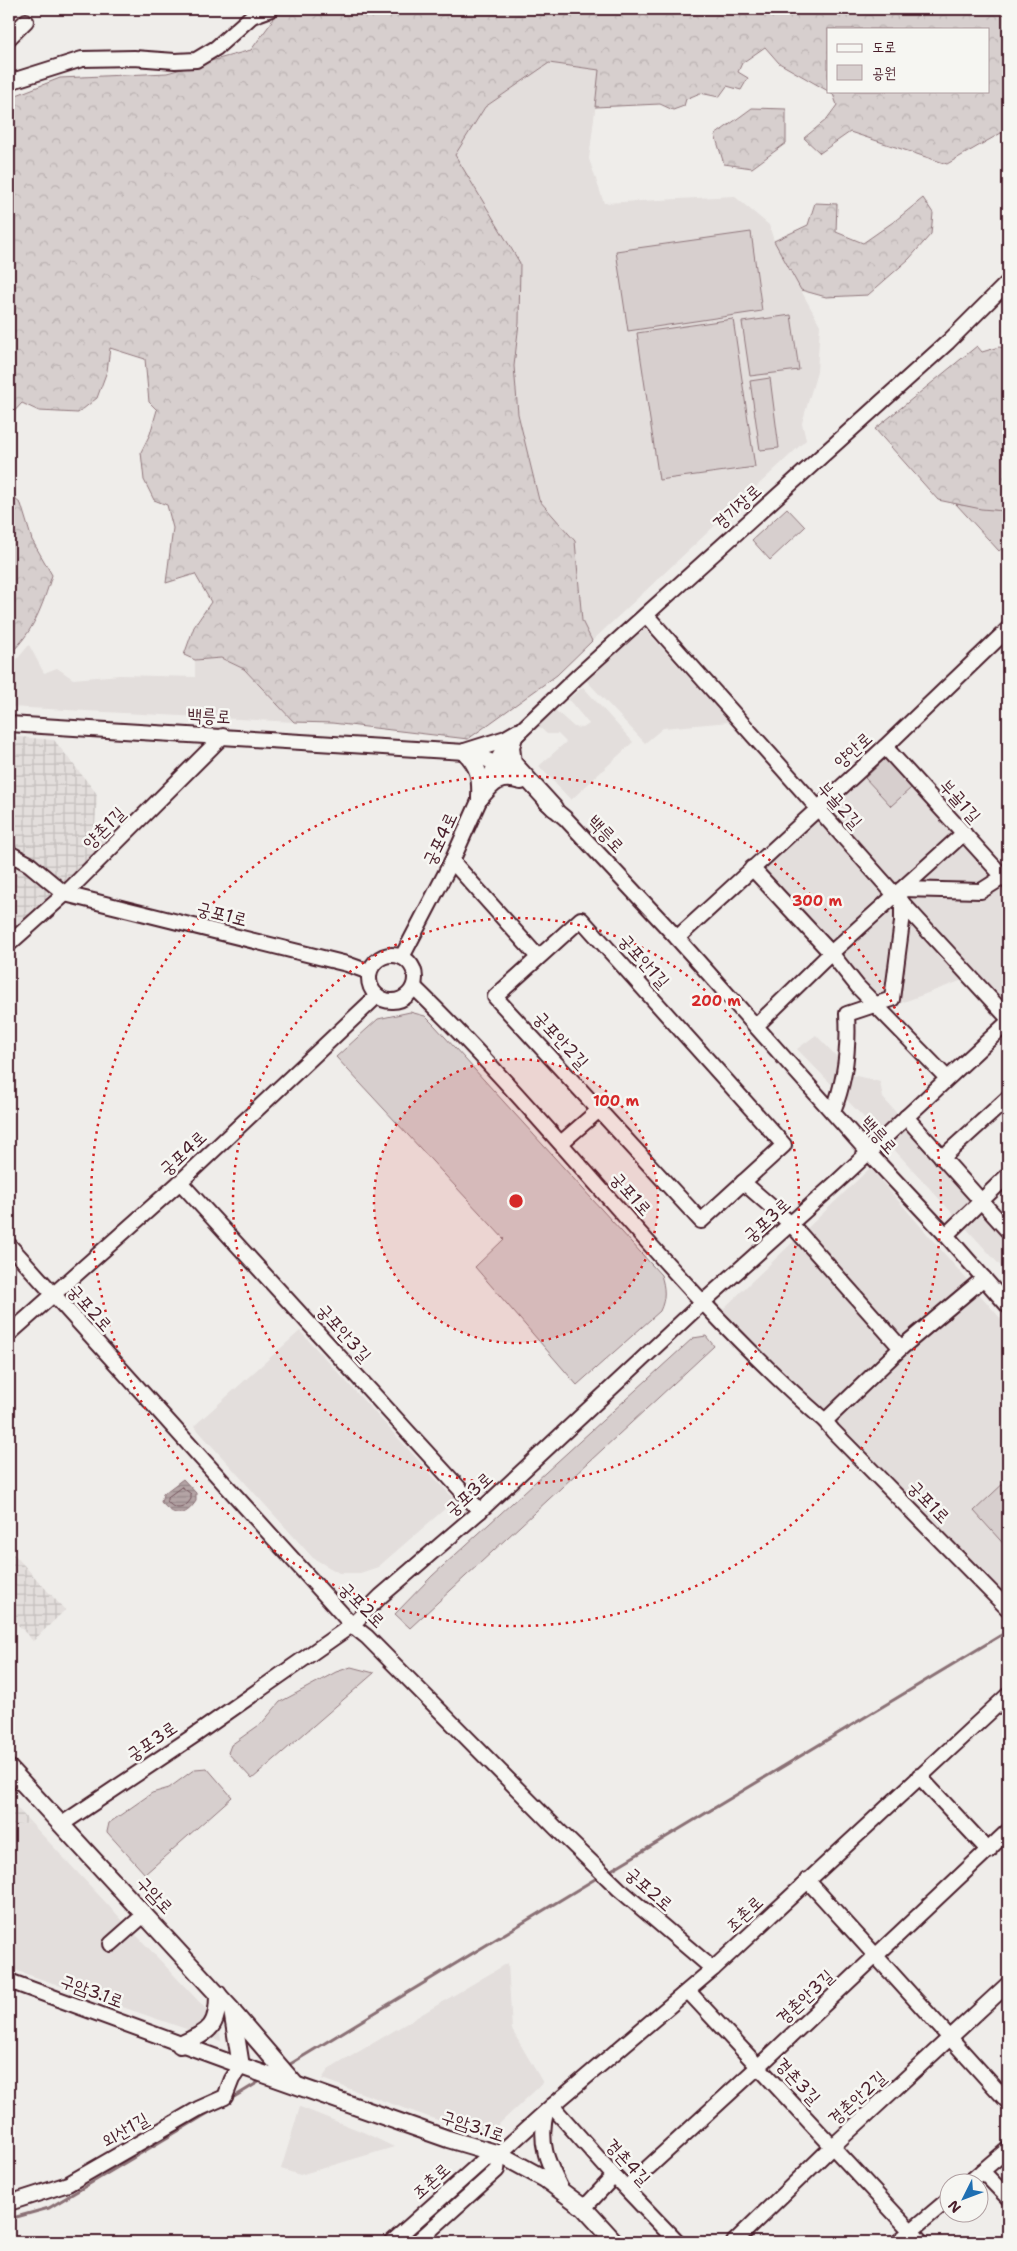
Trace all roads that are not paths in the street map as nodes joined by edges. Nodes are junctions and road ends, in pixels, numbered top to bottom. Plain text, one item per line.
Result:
1 (271, 9) edge
2 (26, 21) dead end
3 (9, 38) edge
4 (9, 82) edge
5 (1008, 282) edge
6 (646, 615) junction
7 (1008, 629) edge
8 (9, 724) edge
9 (516, 735) junction
10 (223, 736) junction
11 (885, 746) junction
12 (465, 752) junction
13 (496, 763) junction
14 (522, 781) junction
15 (480, 798) junction
16 (818, 807) junction
17 (554, 808) junction
18 (964, 834) junction
19 (9, 852) edge
20 (452, 861) junction
21 (752, 868) junction
22 (1006, 879) edge
23 (65, 894) junction
24 (900, 896) junction
25 (677, 938) junction
26 (9, 944) edge
27 (831, 953) junction
28 (402, 956) junction
29 (538, 957) junction
30 (369, 972) junction
31 (414, 987) junction
32 (378, 996) junction
33 (875, 1004) junction
34 (1008, 1020) edge
35 (756, 1026) junction
36 (947, 1078) junction
37 (1008, 1098) edge
38 (599, 1110) junction
39 (833, 1111) junction
40 (906, 1117) junction
41 (561, 1143) junction
42 (868, 1152) junction
43 (942, 1158) junction
44 (1008, 1175) edge
45 (180, 1182) junction
46 (743, 1182) junction
47 (981, 1201) junction
48 (791, 1224) junction
49 (1008, 1231) edge
50 (946, 1235) junction
51 (9, 1245) edge
52 (984, 1278) junction
53 (52, 1294) junction
54 (702, 1303) junction
55 (1008, 1306) edge
56 (9, 1334) edge
57 (902, 1348) junction
58 (825, 1421) junction
59 (480, 1511) junction
60 (1008, 1610) edge
61 (352, 1625) junction
62 (1008, 1695) edge
63 (9, 1768) edge
64 (920, 1776) junction
65 (62, 1824) junction
66 (1008, 1832) edge
67 (989, 1851) junction
68 (807, 1880) junction
69 (145, 1914) junction
70 (111, 1944) dead end
71 (876, 1955) junction
72 (713, 1969) junction
73 (9, 1981) edge
74 (1008, 1984) edge
75 (688, 1991) junction
76 (218, 1994) junction
77 (232, 2010) junction
78 (950, 2039) junction
79 (180, 2045) junction
80 (244, 2066) junction
81 (759, 2066) junction
82 (296, 2085) junction
83 (1008, 2102) edge
84 (549, 2109) junction
85 (833, 2146) junction
86 (1008, 2149) edge
87 (499, 2154) junction
88 (982, 2171) junction
89 (979, 2174) edge
90 (614, 2176) junction
91 (627, 2187) junction
92 (562, 2192) junction
93 (1008, 2198) edge
94 (9, 2203) edge
95 (940, 2206) edge
96 (584, 2208) junction
97 (910, 2231) junction
98 (392, 2242) edge
99 (417, 2242) edge
100 (616, 2242) edge
101 (677, 2242) edge
102 (734, 2242) edge
103 (898, 2242) edge
104 (921, 2242) edge

1 - 4 street
2 - 3 street
5 - 6 street, 경기장로
6 - 9 street, 경기장로
6 - 16 street, 부골2길
7 - 11 street, 양안로
8 - 10 street, 백릉로
9 - 12 main road
9 - 13 street, 경기장로
9 - 17 main road
10 - 12 street, 백릉로
10 - 23 street, 양촌1길
11 - 16 street, 양안로
11 - 18 street, 부골1길
12 - 13 street, 백릉로
12 - 15 main road
13 - 14 street, 백릉로
13 - 15 street, 궁포4로
14 - 15 main road
14 - 17 street, 백릉로
15 - 20 street, 궁포4로
16 - 21 street, 양안로
16 - 24 street, 부골2길
17 - 25 street, 백릉로
18 - 22 street, 부골1길
18 - 24 street
19 - 23 street
20 - 28 street, 궁포4로
20 - 29 street
21 - 25 street, 양안로
21 - 27 street
22 - 24 street
23 - 26 street, 양촌1길
23 - 30 street, 궁포1로
24 - 27 street
24 - 33 street
24 - 34 street, 부골2길
25 - 35 street, 백릉로
27 - 33 street
27 - 35 street
28 - 30 street
28 - 31 street
29 - 38 street, 궁포안2길
29 - 46 street, 궁포안1길
30 - 32 street
31 - 32 street
31 - 41 street, 궁포1로
32 - 45 street, 궁포4로
33 - 36 street
33 - 39 street
34 - 36 street, 궁포3로
35 - 39 street, 백릉로
36 - 40 street, 궁포3로
37 - 43 street
38 - 41 street
38 - 46 street, 궁포안2길
39 - 42 street, 백릉로
40 - 42 street, 궁포3로
40 - 43 street
41 - 54 street, 궁포1로
42 - 48 street, 궁포3로
42 - 50 street, 백릉로
43 - 47 street
44 - 47 street
45 - 53 street, 궁포4로
45 - 59 street, 궁포안3길
46 - 48 street
47 - 49 street
47 - 50 street
48 - 54 street, 궁포3로
48 - 57 street
50 - 52 street, 백릉로
51 - 53 street, 궁포2로
52 - 55 street, 백릉로
52 - 57 street
53 - 56 street, 궁포4로
53 - 61 street, 궁포2로
54 - 58 street, 궁포1로
54 - 59 street, 궁포3로
57 - 58 street
58 - 60 street, 궁포1로
59 - 61 street, 궁포3로
61 - 65 street, 궁포3로
61 - 72 street, 궁포2로
62 - 64 street, 조촌로
63 - 65 main road, 구암로
64 - 67 street
64 - 68 street, 조촌로
65 - 69 main road, 구암로
66 - 67 street, 경촌안3길
67 - 71 street, 경촌안3길
68 - 71 street
68 - 72 street, 조촌로
69 - 70 street
69 - 76 main road, 구암로
71 - 78 street
71 - 81 street, 경촌안3길
72 - 75 street, 조촌로
73 - 79 street, 구암3.1로
74 - 78 street, 경촌안2길
75 - 81 street, 경촌3길
75 - 84 street, 조촌로
76 - 77 main road, 구암로
76 - 79 main road
77 - 80 main road
77 - 82 main road, 구암로
78 - 83 street
78 - 85 street, 경촌안2길
79 - 80 street, 구암3.1로
80 - 82 main road, 구암3.1로
80 - 94 street, 외산1길
81 - 85 street, 경촌3길
81 - 91 street, 경촌안3길
82 - 87 main road, 구암3.1로
84 - 87 street, 조촌로
84 - 90 street, 경촌4길
84 - 92 street
85 - 97 street, 경촌3길
85 - 102 street, 경촌안2길
86 - 88 street
87 - 92 main road, 구암3.1로
87 - 98 street, 조촌로
87 - 99 street, 조촌로
88 - 89 street
88 - 93 street
90 - 91 street, 경촌4길
90 - 96 street
91 - 101 street, 경촌4길
92 - 96 main road, 구암3.1로
95 - 97 street
96 - 100 main road, 구암3.1로
97 - 103 street
97 - 104 street, 경촌3길

